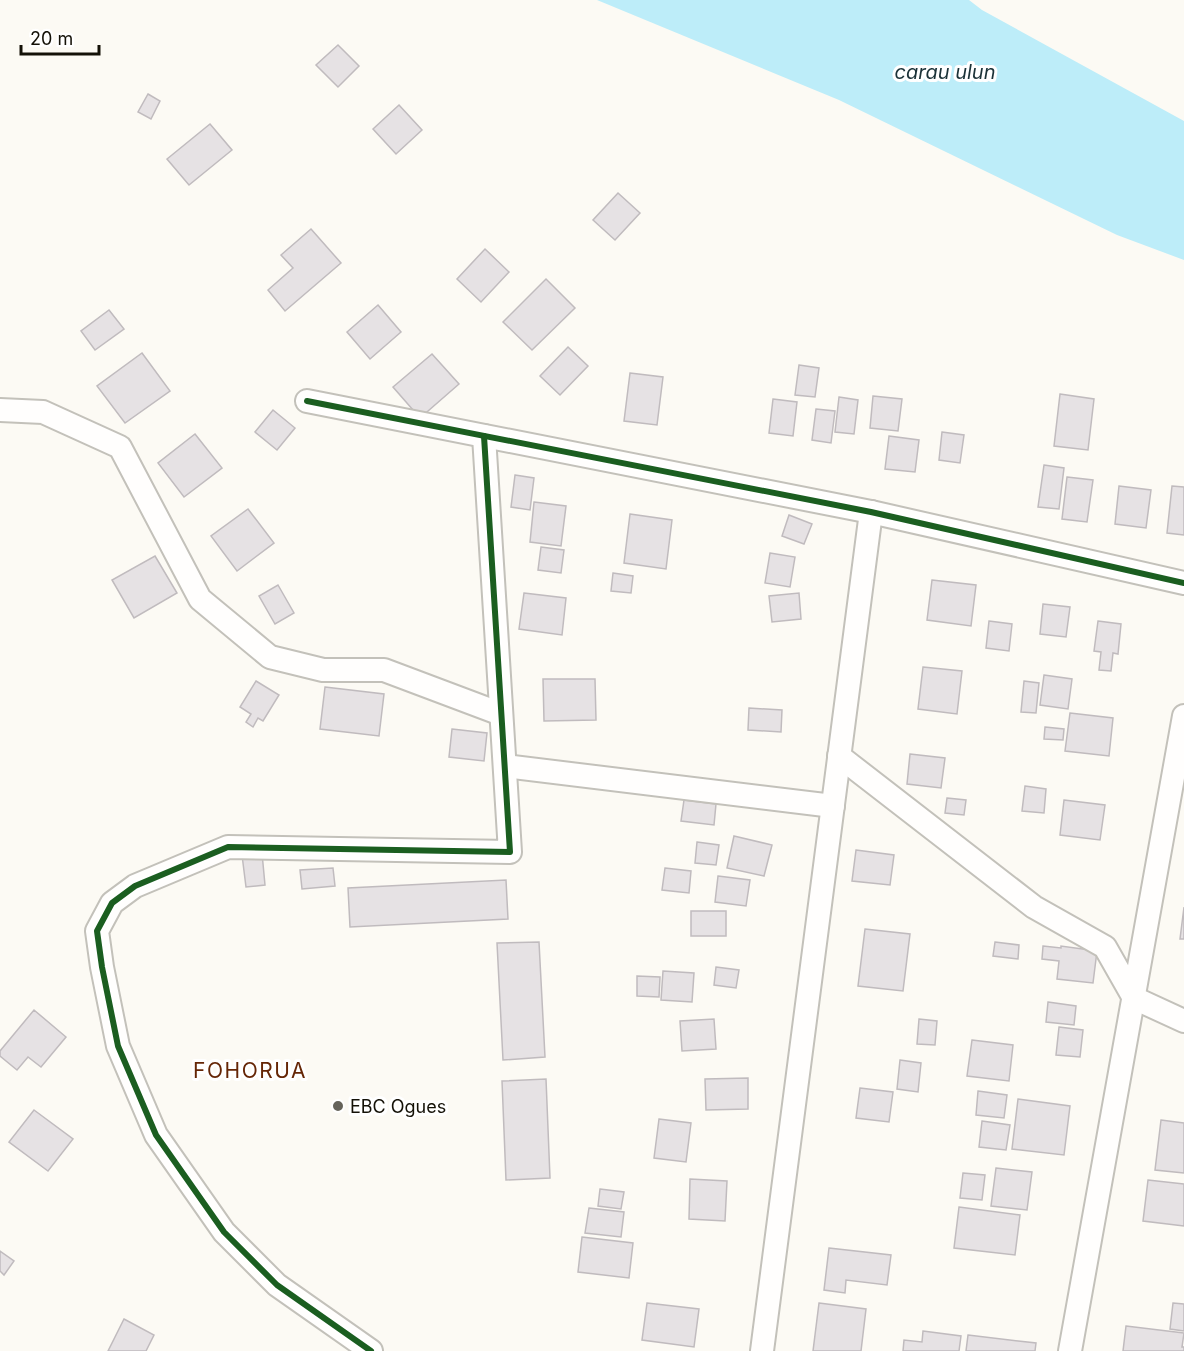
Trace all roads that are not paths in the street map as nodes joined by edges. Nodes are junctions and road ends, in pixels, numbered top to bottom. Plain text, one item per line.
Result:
1 (306, 401) dead end
2 (0, 410) edge
3 (484, 436) junction
4 (871, 512) junction
5 (1184, 584) edge
6 (501, 714) junction
7 (1184, 716) edge
8 (839, 756) junction
9 (505, 766) junction
10 (833, 806) junction
11 (1134, 999) junction
12 (1184, 1021) edge
13 (371, 1351) edge
14 (762, 1351) edge
15 (1070, 1351) edge

1 - 3 street
2 - 6 street
3 - 4 street
3 - 6 street
4 - 5 street
4 - 8 street
6 - 9 street
7 - 11 street
8 - 10 street
8 - 11 street
9 - 10 street
9 - 13 street
10 - 14 street
11 - 12 street
11 - 15 street

